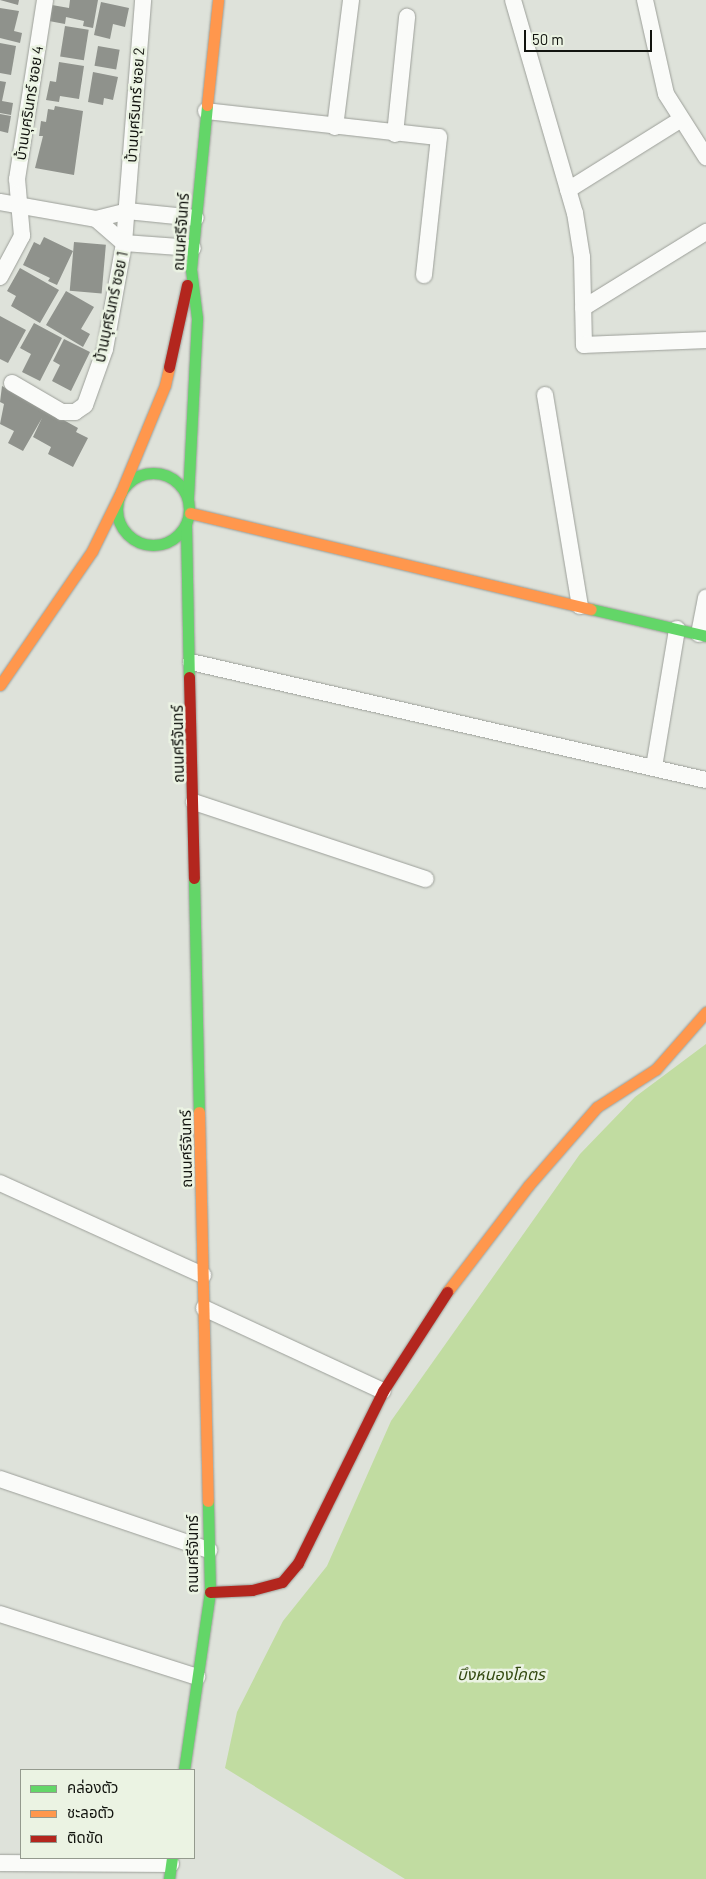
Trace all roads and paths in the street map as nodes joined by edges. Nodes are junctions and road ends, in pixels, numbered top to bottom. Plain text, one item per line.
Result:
1 (45, 0) edge
2 (143, 0) edge
3 (218, 0) edge
4 (351, 0) edge
5 (513, 0) edge
6 (645, 0) edge
7 (407, 17) dead end
8 (206, 111) junction
9 (680, 120) junction
10 (335, 127) junction
11 (395, 134) junction
12 (706, 157) edge
13 (568, 190) junction
14 (0, 202) edge
15 (19, 206) junction
16 (128, 211) junction
17 (196, 218) junction
18 (96, 219) junction
19 (706, 232) edge
20 (124, 243) junction
21 (193, 248) junction
22 (191, 269) junction
23 (424, 275) dead end
24 (0, 277) edge
25 (583, 308) junction
26 (706, 340) edge
27 (12, 383) dead end
28 (545, 395) dead end
29 (121, 492) junction
30 (188, 497) junction
31 (190, 513) junction
32 (186, 526) junction
33 (134, 540) junction
34 (162, 545) junction
35 (92, 551) junction
36 (188, 580) junction
37 (706, 598) edge
38 (580, 606) junction
39 (677, 629) junction
40 (702, 635) edge
41 (191, 662) junction
42 (0, 684) edge
43 (654, 767) junction
44 (706, 780) edge
45 (194, 802) junction
46 (426, 879) dead end
47 (706, 1012) edge
48 (0, 1183) edge
49 (204, 1275) junction
50 (204, 1308) junction
51 (383, 1391) junction
52 (0, 1479) edge
53 (209, 1550) junction
54 (210, 1592) junction
55 (0, 1614) edge
56 (197, 1677) junction
57 (184, 1769) edge
58 (0, 1864) edge
59 (170, 1867) edge

1 - 15 street, บ้านบุศรินทร์ ซอย 4
2 - 16 street, บ้านบุศรินทร์ ซอย 2
3 - 8 main road, ถนนศรีจันทร์
4 - 10 street
5 - 13 street
6 - 9 street
7 - 11 street
8 - 10 street
8 - 17 main road, ถนนศรีจันทร์
9 - 12 street
9 - 13 street
10 - 11 street
11 - 23 street
13 - 25 street
14 - 15 street
15 - 18 street
15 - 24 street, บ้านบุศรินทร์ ซอย 4
16 - 17 street
16 - 18 street
16 - 20 street, บ้านบุศรินทร์ ซอย 2
17 - 21 main road, ถนนศรีจันทร์
18 - 20 street
19 - 25 street
20 - 21 street
20 - 27 street, บ้านบุศรินทร์ ซอย 1
21 - 22 main road, ถนนศรีจันทร์
22 - 29 main road
22 - 30 main road, ถนนศรีจันทร์
25 - 26 street
28 - 38 street
29 - 30 main road
29 - 33 main road
29 - 35 main road
30 - 31 main road
31 - 32 main road
31 - 38 main road
32 - 34 main road
32 - 36 main road, ถนนศรีจันทร์
33 - 34 main road
33 - 35 main road
34 - 36 main road
35 - 42 main road
36 - 41 main road, ถนนศรีจันทร์
37 - 40 street
38 - 39 main road
39 - 40 main road
39 - 43 street
41 - 43 street
41 - 45 main road, ถนนศรีจันทร์
43 - 44 street
45 - 46 street
45 - 49 main road, ถนนศรีจันทร์
47 - 51 main road
48 - 49 street
49 - 50 main road, ถนนศรีจันทร์
50 - 51 street
50 - 53 main road, ถนนศรีจันทร์
51 - 54 main road
52 - 53 street
53 - 54 main road, ถนนศรีจันทร์
54 - 56 main road, ถนนศรีจันทร์
55 - 56 street
56 - 57 main road, ถนนศรีจันทร์
58 - 59 street

